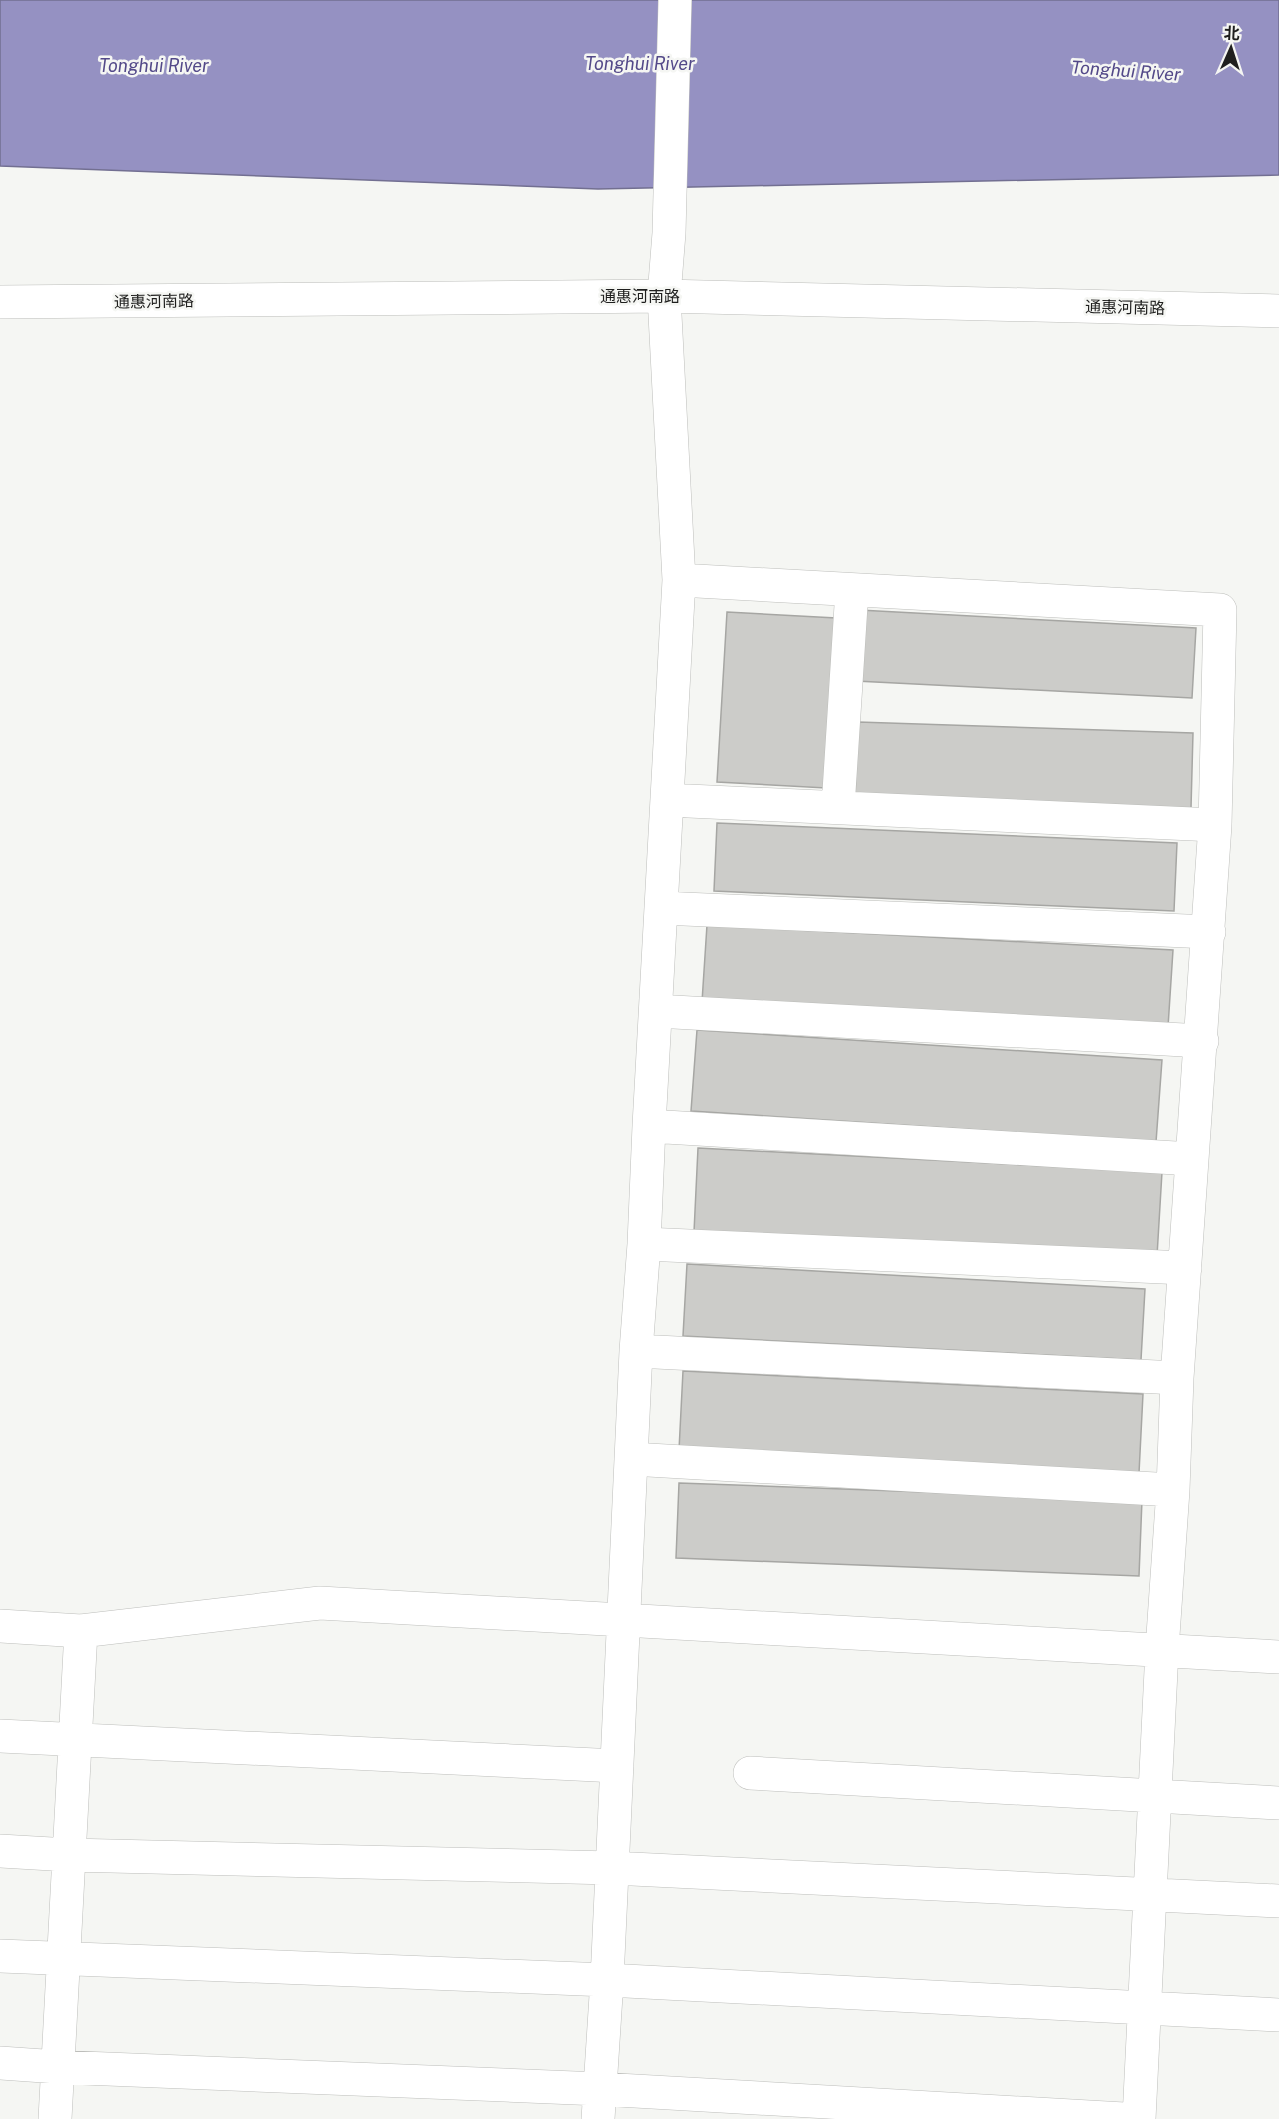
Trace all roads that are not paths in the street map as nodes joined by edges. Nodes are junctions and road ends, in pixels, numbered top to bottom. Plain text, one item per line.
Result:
1 (675, 0) edge
2 (664, 296) junction
3 (0, 302) edge
4 (1279, 311) edge
5 (679, 580) junction
6 (852, 590) junction
7 (667, 800) junction
8 (838, 807) junction
9 (1215, 825) junction
10 (661, 908) junction
11 (1209, 932) junction
12 (656, 1011) junction
13 (1202, 1041) junction
14 (649, 1126) junction
15 (1192, 1158) junction
16 (645, 1244) junction
17 (1185, 1268) junction
18 (636, 1351) junction
19 (1177, 1378) junction
20 (631, 1459) junction
21 (1173, 1490) junction
22 (624, 1622) junction
23 (0, 1626) edge
24 (81, 1631) junction
25 (1162, 1650) junction
26 (1279, 1657) edge
27 (0, 1736) edge
28 (75, 1740) junction
29 (617, 1766) junction
30 (750, 1773) dead end
31 (1155, 1796) junction
32 (1279, 1803) edge
33 (0, 1851) edge
34 (69, 1855) junction
35 (612, 1868) junction
36 (1151, 1895) junction
37 (1279, 1902) edge
38 (0, 1956) edge
39 (64, 1959) junction
40 (607, 1980) junction
41 (1146, 2008) junction
42 (1279, 2015) edge
43 (0, 2063) edge
44 (58, 2067) junction
45 (599, 2104) edge
46 (56, 2119) edge
47 (1124, 2119) edge
48 (1139, 2119) edge

1 - 2 street
2 - 3 street, 通惠河南路
2 - 4 street, 通惠河南路
2 - 5 street
5 - 6 street
5 - 7 street
6 - 8 street
6 - 9 street
7 - 8 street
7 - 10 street
8 - 9 street
9 - 11 street
10 - 11 street
10 - 12 street
11 - 13 street
12 - 13 street
12 - 14 street
13 - 15 street
14 - 15 street
14 - 16 street
15 - 17 street
16 - 17 street
16 - 18 street
17 - 19 street
18 - 19 street
18 - 20 street
19 - 21 street
20 - 21 street
20 - 22 street
21 - 25 street
22 - 24 street
22 - 25 street
22 - 29 street
23 - 24 street
24 - 28 street
25 - 26 street
25 - 31 street
27 - 28 street
28 - 29 street
28 - 34 street
29 - 35 street
30 - 31 street
31 - 32 street
31 - 36 street
33 - 34 street
34 - 35 street
34 - 39 street
35 - 36 street
35 - 40 street
36 - 37 street
36 - 41 street
38 - 39 street
39 - 40 street
39 - 44 street
40 - 41 street
40 - 45 street
41 - 42 street
41 - 48 street
43 - 44 street
44 - 45 street
44 - 46 street
45 - 47 street

